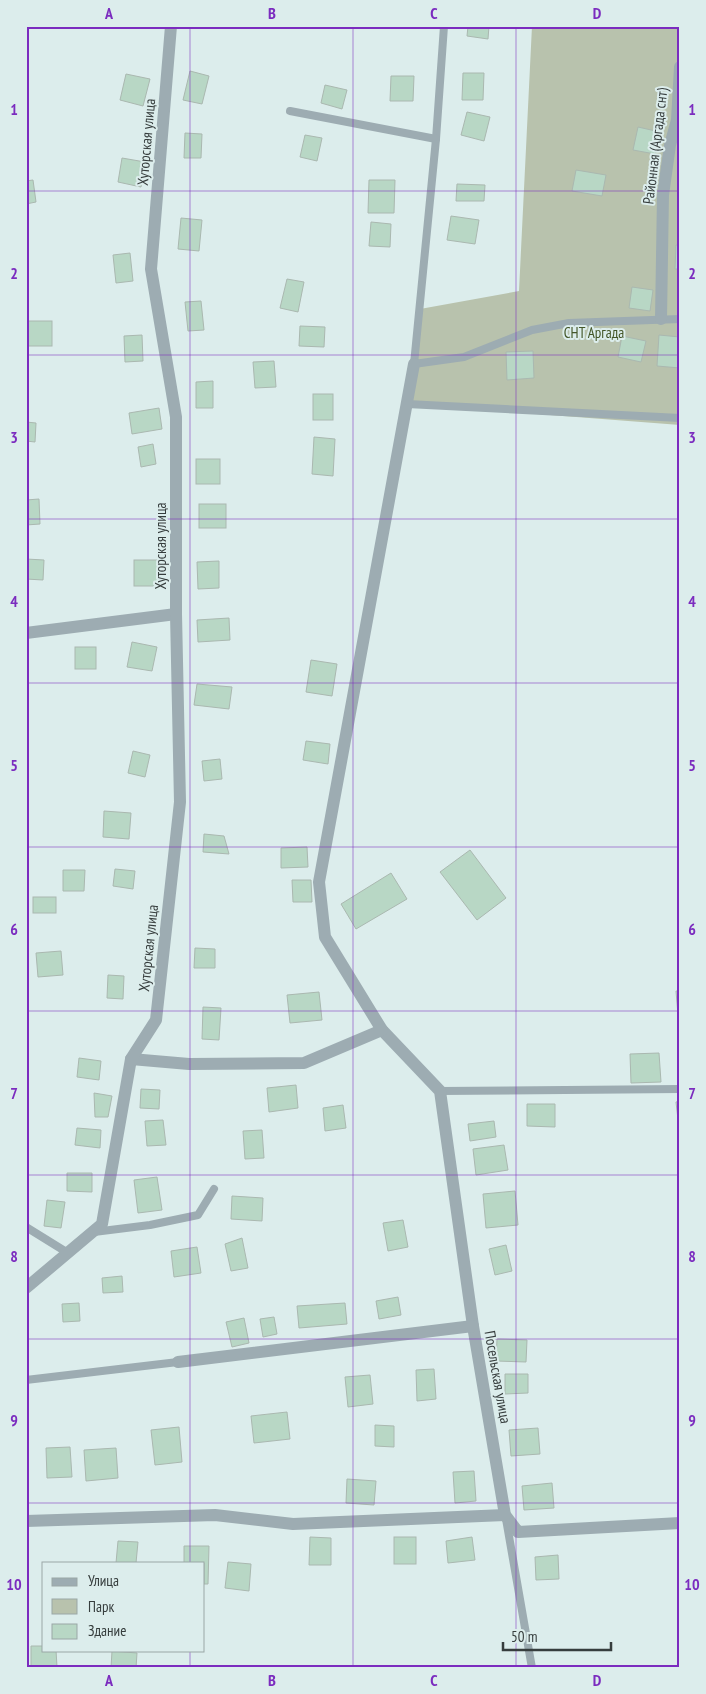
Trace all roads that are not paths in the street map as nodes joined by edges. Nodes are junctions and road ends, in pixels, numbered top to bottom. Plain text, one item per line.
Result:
1 (171, 26) edge
2 (444, 26) edge
3 (680, 67) edge
4 (290, 111) dead end
5 (436, 139) junction
6 (662, 319) junction
7 (680, 319) edge
8 (414, 364) junction
9 (407, 404) junction
10 (680, 418) edge
11 (176, 614) junction
12 (26, 632) edge
13 (382, 1030) junction
14 (131, 1059) junction
15 (680, 1089) edge
16 (440, 1091) junction
17 (214, 1189) dead end
18 (26, 1227) edge
19 (92, 1232) junction
20 (68, 1253) junction
21 (26, 1288) edge
22 (473, 1326) junction
23 (178, 1362) joint
24 (26, 1380) edge
25 (505, 1515) junction
26 (26, 1521) edge
27 (680, 1523) edge
28 (532, 1668) edge

1 - 11 street, Хуторская улица
2 - 5 lane
3 - 6 street, Районная (Аргада снт)
4 - 5 lane
5 - 8 lane
6 - 7 lane
6 - 8 lane
8 - 9 street
9 - 10 lane
9 - 13 street
11 - 12 street
11 - 14 street, Хуторская улица
13 - 14 street
13 - 16 street
14 - 19 street
15 - 16 lane
16 - 22 street, Посельская улица
17 - 19 lane
18 - 20 lane
19 - 20 street
20 - 21 street
22 - 23 street
22 - 25 street, Посельская улица
23 - 24 lane
25 - 26 street
25 - 27 street
25 - 28 lane, Посельская улица

